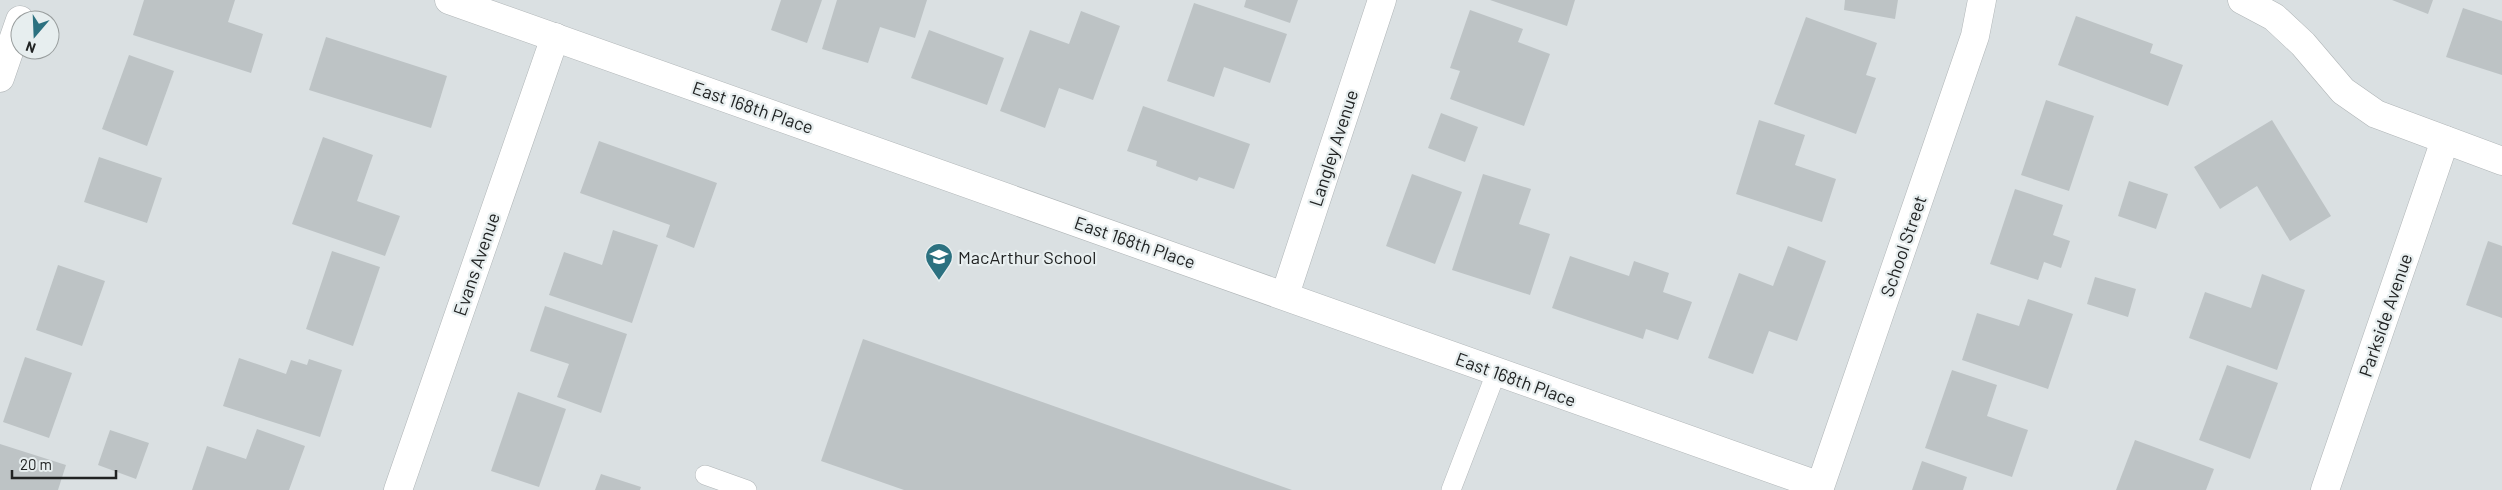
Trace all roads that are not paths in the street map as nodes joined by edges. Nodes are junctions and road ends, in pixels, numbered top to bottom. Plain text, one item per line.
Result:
1 (449, 0) edge
2 (1382, 0) edge
3 (1982, 0) edge
4 (2242, 0) edge
5 (555, 37) junction
6 (10, 49) edge
7 (0, 78) edge
8 (2445, 140) junction
9 (2502, 161) edge
10 (1285, 295) junction
11 (1496, 373) junction
12 (705, 475) dead end
13 (1819, 488) edge
14 (398, 490) edge
15 (747, 490) edge
16 (1451, 490) edge
17 (2325, 490) edge

1 - 5 street, East 168th Place
2 - 10 street, Langley Avenue
3 - 13 street, School Street
4 - 8 street
5 - 10 street, East 168th Place
5 - 14 street, Evans Avenue
6 - 7 street
8 - 9 street
8 - 17 street, Parkside Avenue
10 - 11 street, East 168th Place
11 - 13 street, East 168th Place
11 - 16 lane
12 - 15 lane

